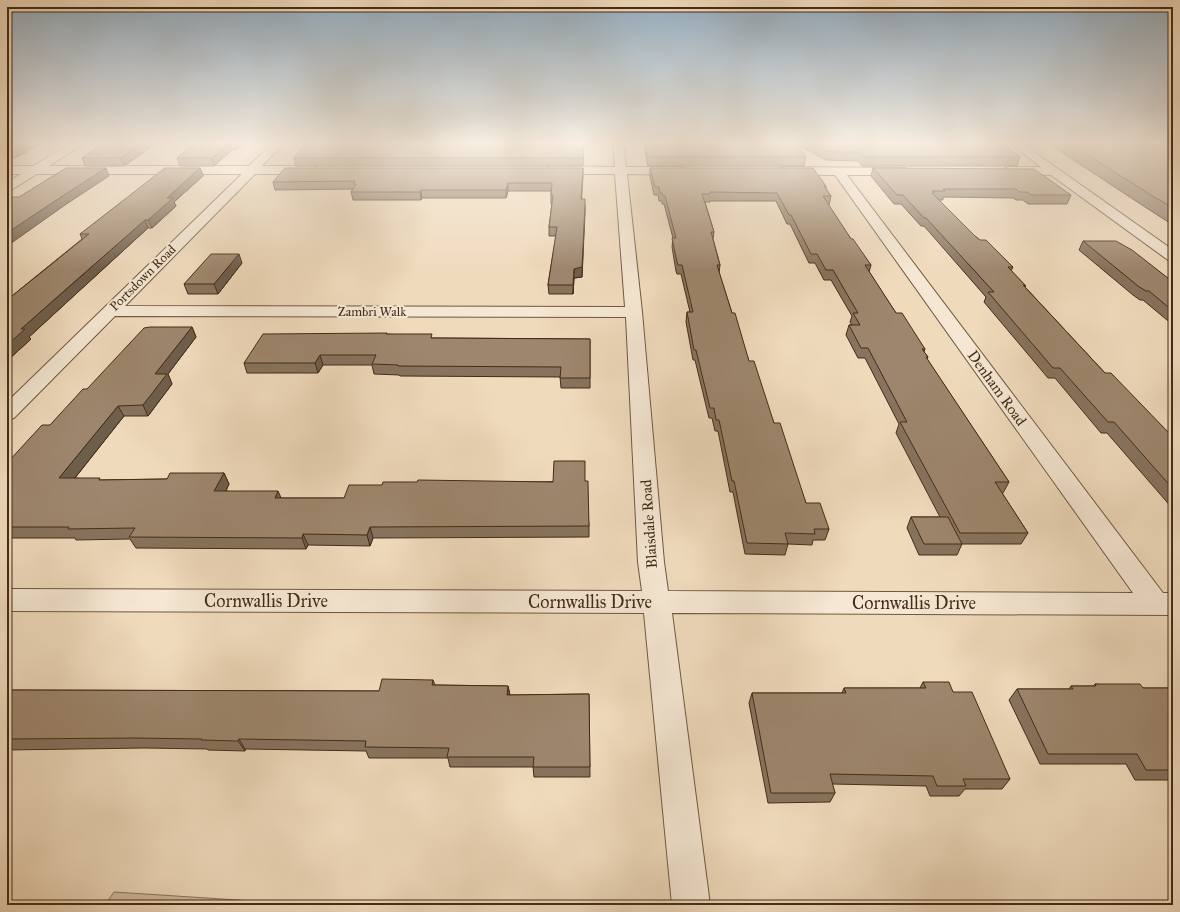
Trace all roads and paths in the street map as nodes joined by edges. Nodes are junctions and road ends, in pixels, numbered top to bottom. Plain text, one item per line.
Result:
1 (237, 185) edge
2 (622, 185) edge
3 (848, 185) edge
4 (1072, 185) edge
5 (1173, 257) edge
6 (110, 311) junction
7 (634, 312) junction
8 (7, 414) edge
9 (7, 600) edge
10 (657, 602) junction
11 (1165, 604) edge
12 (691, 905) edge

1 - 6 street, Portsdown Road
2 - 7 street, Blaisdale Road
3 - 11 street, Denham Road
4 - 5 street
6 - 7 street, Zambri Walk
6 - 8 street, Portsdown Road
7 - 10 street, Blaisdale Road
9 - 10 street, Cornwallis Drive
10 - 11 street, Cornwallis Drive
10 - 12 street, Blaisdale Road

